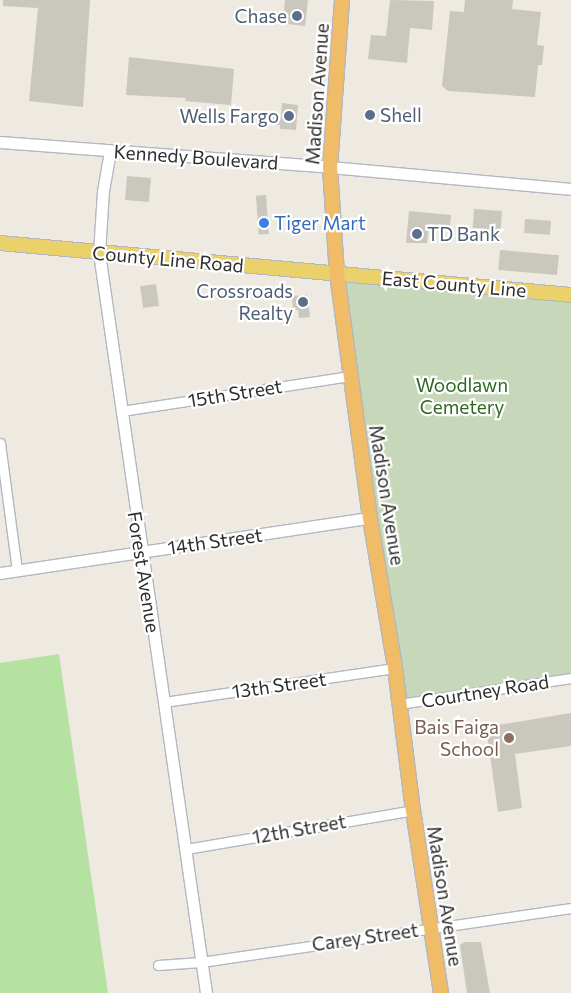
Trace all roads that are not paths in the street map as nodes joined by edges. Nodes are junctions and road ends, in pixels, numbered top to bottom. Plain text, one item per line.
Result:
1 (342, 0) edge
2 (0, 142) edge
3 (110, 151) junction
4 (330, 167) junction
5 (571, 189) edge
6 (0, 243) edge
7 (99, 253) junction
8 (337, 274) junction
9 (571, 295) edge
10 (350, 376) junction
11 (121, 411) junction
12 (0, 443) edge
13 (370, 518) junction
14 (141, 552) junction
15 (17, 570) junction
16 (0, 573) edge
17 (395, 668) junction
18 (571, 678) edge
19 (164, 702) junction
20 (399, 704) junction
21 (413, 810) junction
22 (186, 849) junction
23 (571, 908) edge
24 (431, 928) junction
25 (201, 962) junction
26 (158, 965) dead end
27 (206, 993) edge
28 (441, 993) edge

1 - 4 highway, Madison Avenue
2 - 3 street, Kennedy Boulevard
3 - 4 street, Kennedy Boulevard
3 - 7 street, Forest Avenue
4 - 5 street, Kennedy Boulevard
4 - 8 highway, Madison Avenue
6 - 7 main road, County Line Road
7 - 8 main road, County Line Road
7 - 11 street, Forest Avenue
8 - 9 main road, East County Line
8 - 10 highway, Madison Avenue
10 - 11 street, 15th Street
10 - 13 highway, Madison Avenue
11 - 14 street, Forest Avenue
12 - 15 street
13 - 14 street, 14th Street
13 - 17 highway, Madison Avenue
14 - 15 street, 14th Street
14 - 19 street, Forest Avenue
15 - 16 street, 14th Street
17 - 19 street, 13th Street
17 - 20 highway, Madison Avenue
18 - 20 street, Courtney Road
19 - 22 street, Forest Avenue
20 - 21 highway, Madison Avenue
21 - 22 street, 12th Street
21 - 24 highway, Madison Avenue
22 - 25 street, Forest Avenue
23 - 24 street, Carey Street
24 - 25 street, Carey Street
24 - 28 highway, Madison Avenue
25 - 26 street, Carey Street
25 - 27 street, Forest Avenue

